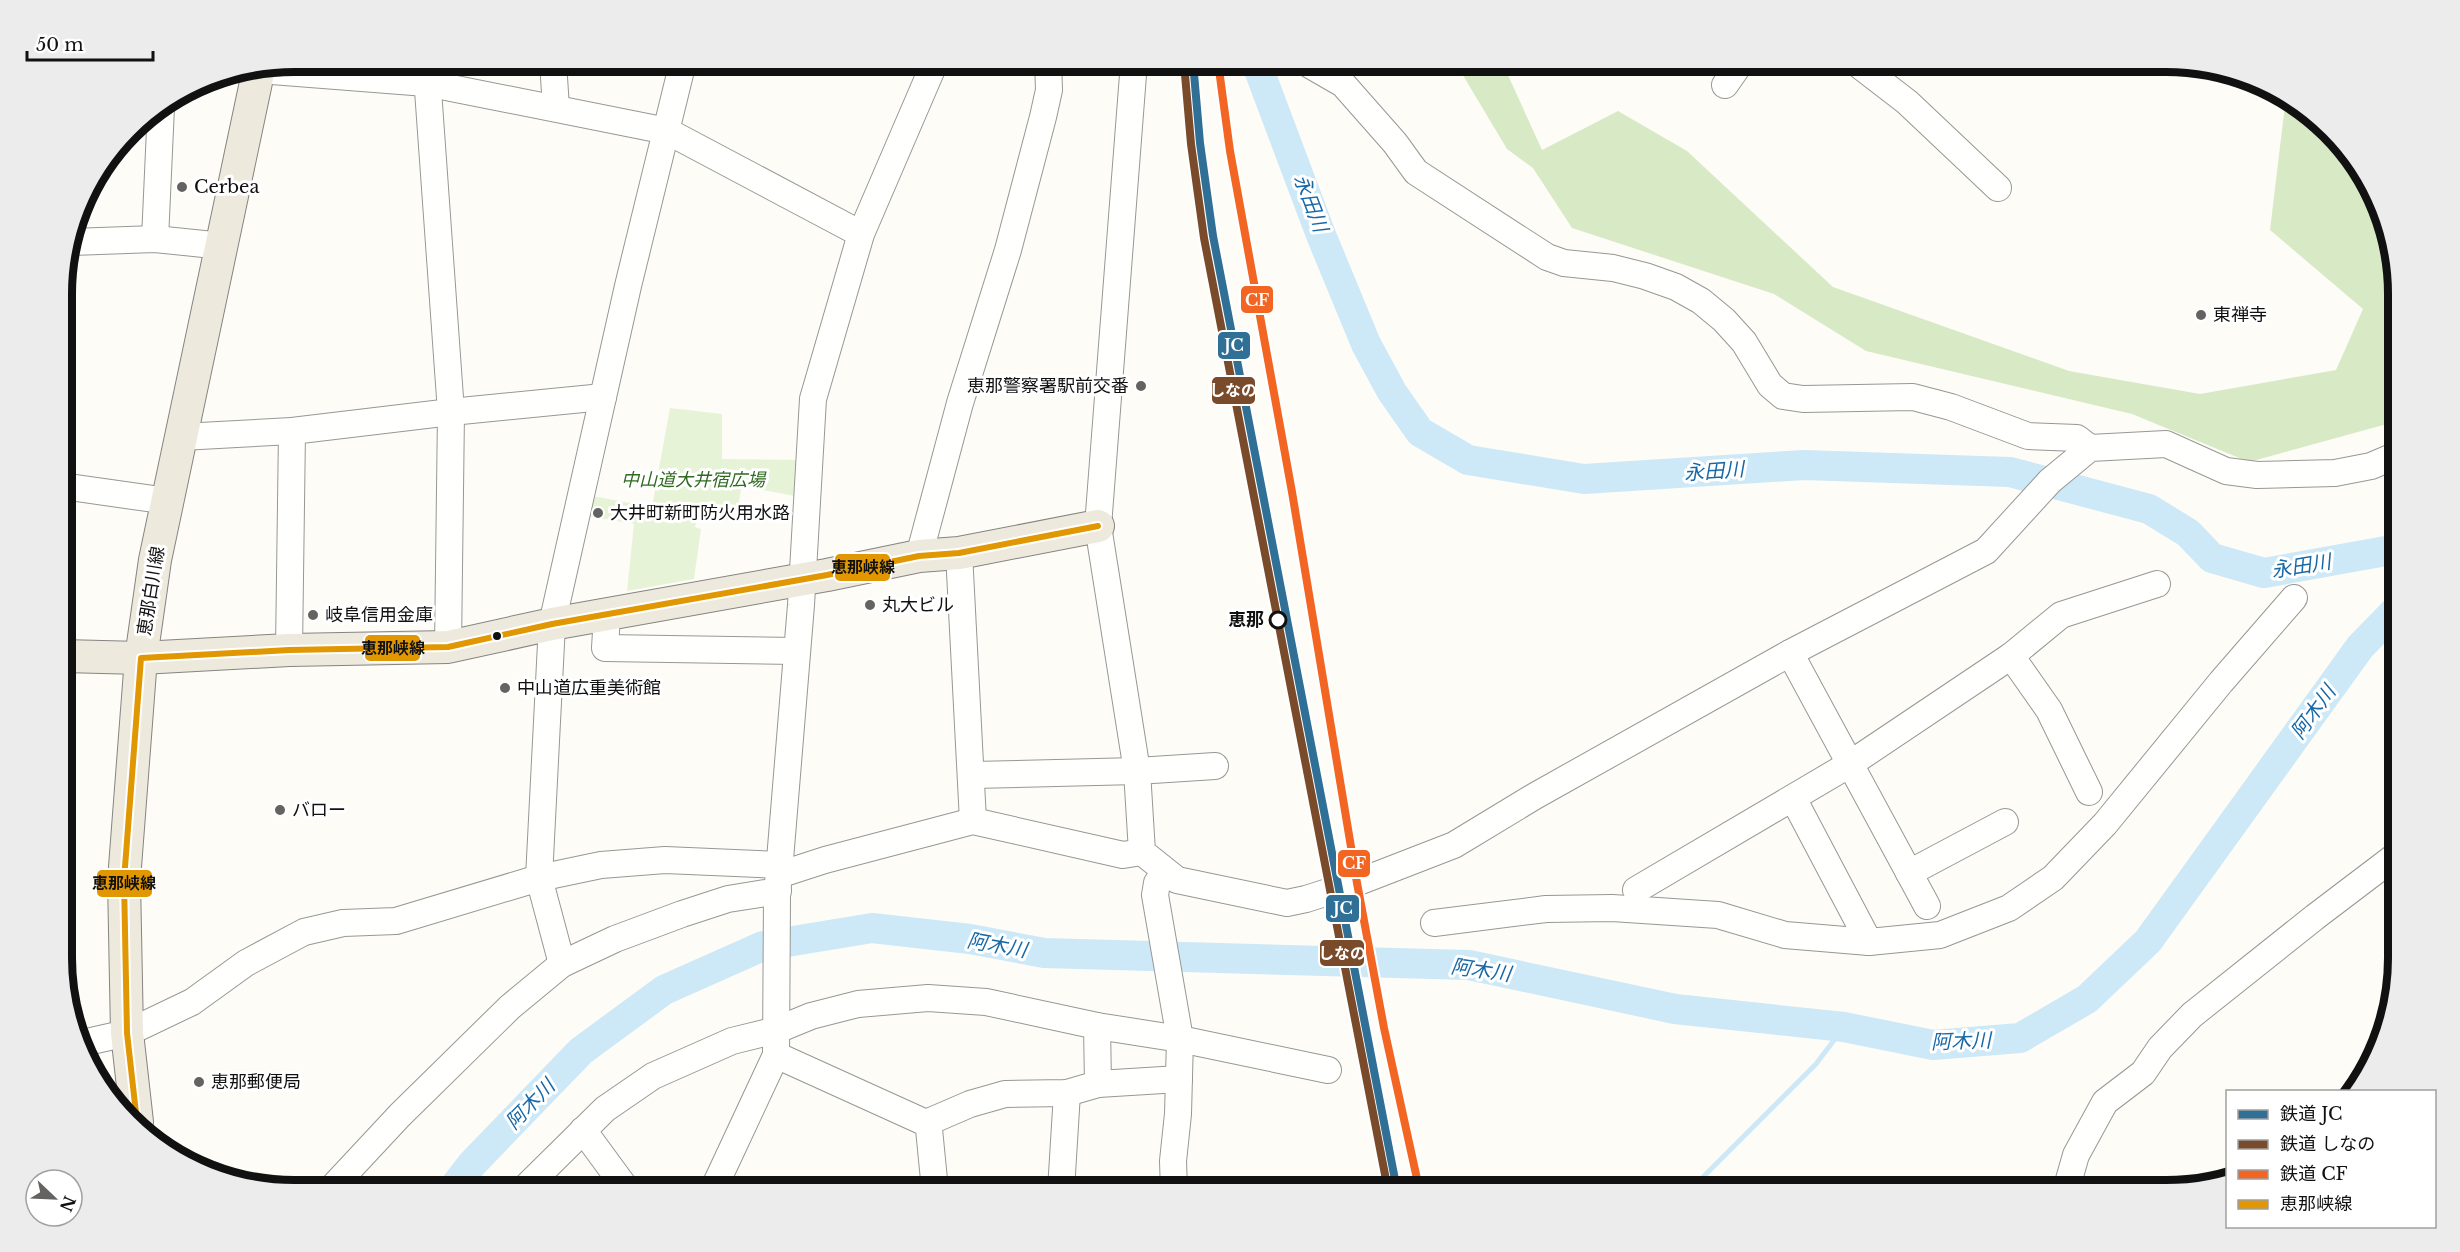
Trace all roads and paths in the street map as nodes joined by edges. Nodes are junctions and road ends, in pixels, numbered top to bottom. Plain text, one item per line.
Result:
1 (426, 72) edge
2 (554, 72) edge
3 (681, 72) edge
4 (930, 72) edge
5 (1048, 72) edge
6 (1133, 72) edge
7 (1322, 72) edge
8 (1734, 72) edge
9 (1868, 72) edge
10 (258, 75) edge
11 (1725, 85) dead end
12 (556, 108) junction
13 (160, 118) edge
14 (667, 131) junction
15 (1998, 188) dead end
16 (861, 234) junction
17 (155, 239) junction
18 (78, 242) edge
19 (222, 246) junction
20 (603, 397) junction
21 (451, 412) junction
22 (292, 431) junction
23 (181, 438) junction
24 (2081, 455) junction
25 (2388, 459) edge
26 (72, 487) edge
27 (168, 501) junction
28 (1098, 526) junction
29 (959, 553) junction
30 (919, 556) junction
31 (803, 579) junction
32 (2157, 584) dead end
33 (2294, 598) dead end
34 (607, 615) junction
35 (552, 624) junction
36 (448, 647) junction
37 (288, 650) junction
38 (797, 651) junction
39 (1790, 653) junction
40 (72, 656) edge
41 (2011, 656) junction
42 (141, 658) junction
43 (1850, 764) junction
44 (1215, 766) dead end
45 (1137, 771) junction
46 (972, 775) junction
47 (2089, 792) dead end
48 (1792, 798) junction
49 (973, 821) junction
50 (2005, 822) dead end
51 (1142, 852) junction
52 (2388, 862) edge
53 (780, 865) junction
54 (1165, 872) junction
55 (1909, 873) junction
56 (539, 878) junction
57 (1636, 890) dead end
58 (778, 893) junction
59 (1927, 906) dead end
60 (1434, 923) dead end
61 (1869, 942) junction
62 (562, 964) junction
63 (1098, 1026) junction
64 (777, 1029) junction
65 (127, 1033) junction
66 (1180, 1039) junction
67 (88, 1042) edge
68 (776, 1055) junction
69 (1328, 1070) dead end
70 (1179, 1079) junction
71 (1098, 1084) junction
72 (1067, 1093) junction
73 (136, 1114) edge
74 (926, 1123) junction
75 (583, 1130) junction
76 (340, 1180) edge
77 (533, 1180) edge
78 (620, 1180) edge
79 (718, 1180) edge
80 (934, 1180) edge
81 (1062, 1180) edge
82 (1174, 1180) edge
83 (2069, 1180) edge

1 - 12 street
1 - 21 street
2 - 12 street
3 - 14 street
4 - 16 street
5 - 30 street
6 - 28 street
7 - 24 street
8 - 11 street
9 - 15 street
10 - 19 main road, 恵那白川線
12 - 14 street
13 - 17 street
14 - 16 street
14 - 20 street
16 - 31 street
17 - 18 street
17 - 19 street
19 - 23 main road, 恵那白川線
20 - 21 street
20 - 35 street
21 - 22 street
21 - 36 street
22 - 23 street
22 - 37 street
23 - 27 main road, 恵那白川線
24 - 25 street
24 - 39 street
26 - 27 street
27 - 42 main road, 恵那白川線
28 - 29 main road
28 - 45 street
29 - 30 main road
29 - 46 street
30 - 31 main road
31 - 34 main road
31 - 38 street
32 - 41 street
33 - 61 street
34 - 35 main road
34 - 38 street
35 - 36 main road
35 - 56 street
36 - 37 main road
37 - 42 main road
38 - 53 street
39 - 43 street
39 - 54 street
40 - 42 main road
41 - 43 street
41 - 47 street
42 - 65 main road, 恵那白川線
43 - 48 street
43 - 55 street
44 - 45 street
45 - 46 street
45 - 51 street
46 - 49 street
48 - 57 street
48 - 61 street
49 - 51 street
49 - 53 street
50 - 55 street
51 - 54 street
52 - 83 street
53 - 56 street
53 - 58 street
54 - 66 street
55 - 59 street
56 - 62 street
56 - 65 street
58 - 62 street
58 - 64 street
60 - 61 street
62 - 76 street
63 - 64 street
63 - 66 street
63 - 71 street
64 - 68 street
64 - 75 street
65 - 67 street
65 - 73 main road, 恵那白川線
66 - 69 street
66 - 70 street
68 - 74 street
68 - 79 street
70 - 71 street
70 - 82 street
71 - 72 street
72 - 74 street
72 - 81 street
74 - 80 street
75 - 77 street
75 - 78 street

